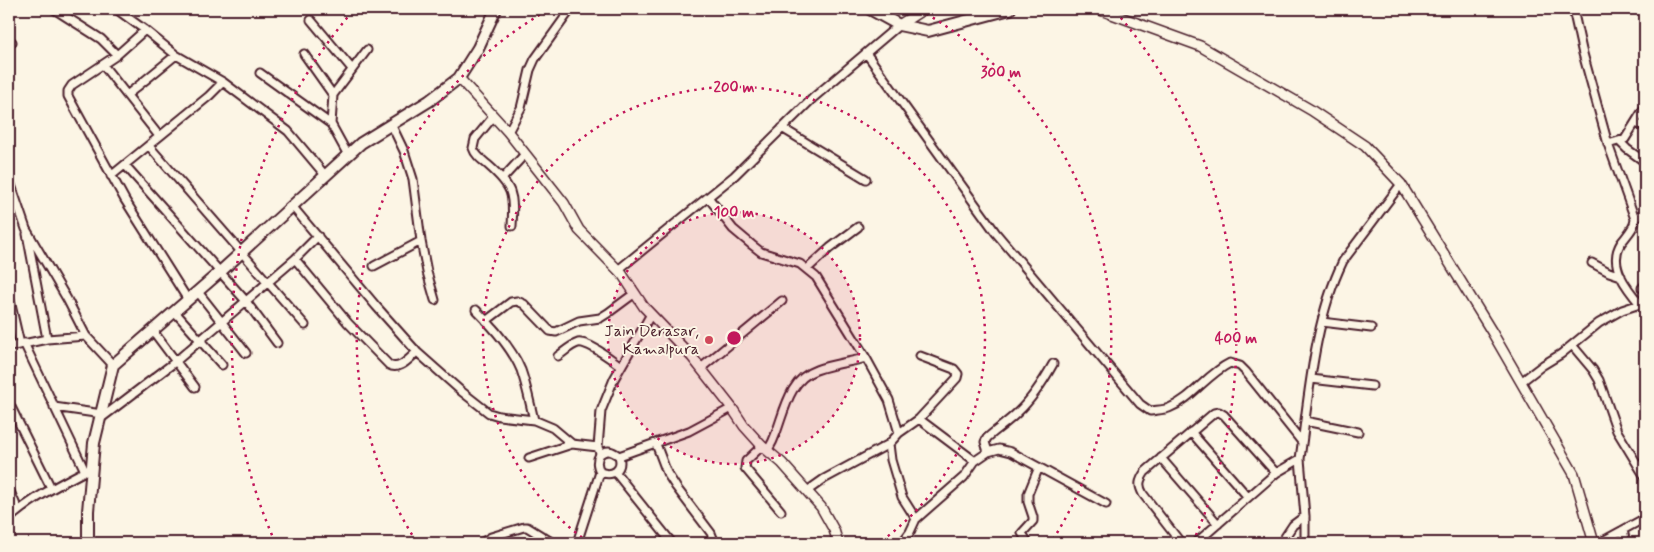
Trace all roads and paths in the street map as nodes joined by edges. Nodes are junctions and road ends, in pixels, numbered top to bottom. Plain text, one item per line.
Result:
1 (54, 9) edge
2 (116, 9) edge
3 (496, 9) edge
4 (571, 9) edge
5 (870, 9) edge
6 (924, 9) edge
7 (1010, 9) edge
8 (1098, 9) edge
9 (1573, 9) edge
10 (311, 20) dead end
11 (899, 25) junction
12 (145, 30) junction
13 (367, 50) dead end
14 (866, 53) junction
15 (304, 54) dead end
16 (117, 55) junction
17 (176, 55) junction
18 (103, 65) junction
19 (352, 69) junction
20 (260, 72) dead end
21 (459, 78) junction
22 (223, 82) junction
23 (127, 95) junction
24 (333, 95) junction
25 (1645, 107) edge
26 (493, 117) junction
27 (1636, 123) junction
28 (331, 124) junction
29 (391, 124) junction
30 (1645, 127) edge
31 (782, 128) junction
32 (508, 132) junction
33 (159, 136) junction
34 (1620, 142) junction
35 (1608, 144) junction
36 (149, 146) junction
37 (525, 154) junction
38 (348, 155) junction
39 (1645, 162) edge
40 (125, 165) junction
41 (326, 175) junction
42 (111, 176) junction
43 (503, 178) junction
44 (9, 179) edge
45 (866, 179) dead end
46 (1401, 184) junction
47 (708, 197) junction
48 (292, 206) junction
49 (1645, 212) edge
50 (1635, 219) junction
51 (512, 226) dead end
52 (858, 227) dead end
53 (26, 229) junction
54 (318, 236) junction
55 (421, 241) junction
56 (242, 252) junction
57 (295, 259) junction
58 (1592, 263) dead end
59 (374, 266) dead end
60 (618, 270) junction
61 (807, 270) junction
62 (220, 272) junction
63 (1621, 276) junction
64 (268, 281) junction
65 (198, 292) junction
66 (634, 293) junction
67 (9, 296) edge
68 (188, 300) junction
69 (245, 300) junction
70 (435, 300) dead end
71 (782, 301) dead end
72 (1640, 304) junction
73 (476, 310) dead end
74 (1645, 310) edge
75 (176, 312) junction
76 (650, 314) junction
77 (222, 321) junction
78 (486, 321) junction
79 (1322, 322) junction
80 (305, 325) dead end
81 (1371, 328) dead end
82 (153, 331) junction
83 (86, 336) junction
84 (47, 339) junction
85 (199, 340) junction
86 (277, 343) dead end
87 (22, 344) junction
88 (1572, 345) junction
89 (9, 347) edge
90 (417, 352) junction
91 (246, 353) dead end
92 (558, 356) dead end
93 (920, 356) dead end
94 (866, 358) junction
95 (175, 362) junction
96 (1053, 364) dead end
97 (114, 365) junction
98 (222, 365) dead end
99 (621, 366) junction
100 (700, 368) junction
101 (1311, 379) junction
102 (1521, 382) junction
103 (1372, 386) dead end
104 (195, 387) dead end
105 (9, 404) edge
106 (54, 407) junction
107 (732, 408) junction
108 (101, 417) junction
109 (919, 419) junction
110 (534, 420) junction
111 (1305, 421) junction
112 (1191, 432) junction
113 (1358, 432) dead end
114 (899, 433) junction
115 (1302, 442) junction
116 (572, 444) junction
117 (656, 444) junction
118 (889, 444) junction
119 (765, 448) junction
120 (599, 450) junction
121 (988, 452) junction
122 (619, 456) junction
123 (528, 458) dead end
124 (1161, 458) junction
125 (1300, 460) junction
126 (975, 461) junction
127 (1039, 467) junction
128 (89, 470) junction
129 (600, 472) junction
130 (616, 472) junction
131 (1276, 473) junction
132 (1645, 477) edge
133 (51, 488) junction
134 (9, 489) edge
135 (806, 491) junction
136 (1248, 498) junction
137 (1106, 504) dead end
138 (18, 510) junction
139 (781, 511) dead end
140 (1305, 516) junction
141 (1645, 518) edge
142 (9, 519) edge
143 (916, 519) junction
144 (1218, 524) junction
145 (1623, 530) junction
146 (1199, 542) edge
147 (88, 543) edge
148 (481, 543) edge
149 (554, 543) edge
150 (577, 543) edge
151 (672, 543) edge
152 (712, 543) edge
153 (838, 543) edge
154 (902, 543) edge
155 (1028, 543) edge
156 (1181, 543) edge
157 (1281, 543) edge
158 (1305, 543) edge
159 (1594, 543) edge
160 (1599, 543) edge
161 (1626, 543) edge

1 - 16 street
2 - 12 street
3 - 21 main road
4 - 32 street
5 - 11 main road
6 - 11 street
7 - 11 main road
8 - 46 street
9 - 35 street
10 - 19 street
11 - 14 street
12 - 16 street
12 - 17 street
13 - 19 street
14 - 31 street
14 - 115 street
15 - 24 street
16 - 18 street
17 - 22 street
17 - 23 street
18 - 23 street
18 - 42 street
19 - 24 street
20 - 28 street
21 - 26 street
21 - 29 main road
22 - 33 street
22 - 41 street
23 - 33 street
24 - 28 street
25 - 27 street
26 - 32 street
26 - 43 street
27 - 30 street
27 - 34 street
28 - 38 street
29 - 38 main road
29 - 55 street
31 - 45 street
31 - 47 street
32 - 37 street
33 - 36 street
34 - 35 street
34 - 39 street
35 - 50 street
36 - 40 street
36 - 56 street
37 - 43 street
37 - 60 street
38 - 41 main road
40 - 42 street
40 - 62 street
41 - 48 main road
42 - 68 street
43 - 51 street
44 - 53 street
46 - 79 street
46 - 102 street
47 - 60 street
47 - 61 street
48 - 54 street
48 - 56 main road
49 - 50 street
50 - 63 street
52 - 61 street
53 - 83 street
53 - 84 street
54 - 57 street
54 - 90 street
55 - 59 street
55 - 70 street
56 - 62 main road
56 - 64 street
57 - 64 street
57 - 90 street
58 - 63 street
60 - 66 street
61 - 94 street
62 - 65 main road
62 - 69 street
63 - 72 street
64 - 69 street
64 - 80 street
65 - 68 main road
65 - 77 street
66 - 76 street
66 - 78 street
67 - 87 street
68 - 75 main road
69 - 77 street
69 - 86 street
71 - 100 street
72 - 74 street
72 - 88 street
73 - 78 street
75 - 82 main road
75 - 85 street
76 - 99 street
76 - 100 street
77 - 85 street
77 - 91 street
78 - 110 street
79 - 81 street
79 - 101 street
82 - 95 street
82 - 97 main road
83 - 84 street
83 - 97 street
84 - 87 street
85 - 95 street
85 - 98 street
87 - 89 street
87 - 106 street
88 - 102 street
88 - 132 street
90 - 110 street
92 - 99 street
93 - 109 street
94 - 114 street
94 - 119 street
95 - 104 street
95 - 108 street
96 - 121 street
97 - 108 main road
99 - 120 street
100 - 107 street
101 - 103 street
101 - 111 street
102 - 159 street
105 - 133 street
106 - 108 street
106 - 128 street
107 - 117 street
107 - 119 street
108 - 128 main road
109 - 114 street
109 - 126 street
110 - 116 street
111 - 113 street
111 - 115 street
112 - 124 street
112 - 131 street
112 - 136 street
114 - 118 street
115 - 125 street
116 - 120 street
116 - 123 street
117 - 122 street
117 - 152 street
118 - 135 street
118 - 143 street
119 - 135 street
119 - 139 street
120 - 122 street
120 - 129 street
121 - 126 street
121 - 127 street
122 - 130 street
124 - 144 street
124 - 156 street
125 - 131 street
125 - 140 street
126 - 143 street
127 - 137 street
127 - 155 street
128 - 133 street
128 - 147 main road
129 - 130 street
129 - 150 street
130 - 151 street
131 - 136 street
133 - 138 street
134 - 138 street
135 - 153 street
136 - 144 street
138 - 142 street
140 - 157 street
140 - 158 street
141 - 145 street
143 - 154 street
144 - 146 street
145 - 160 street
145 - 161 street
148 - 149 street

